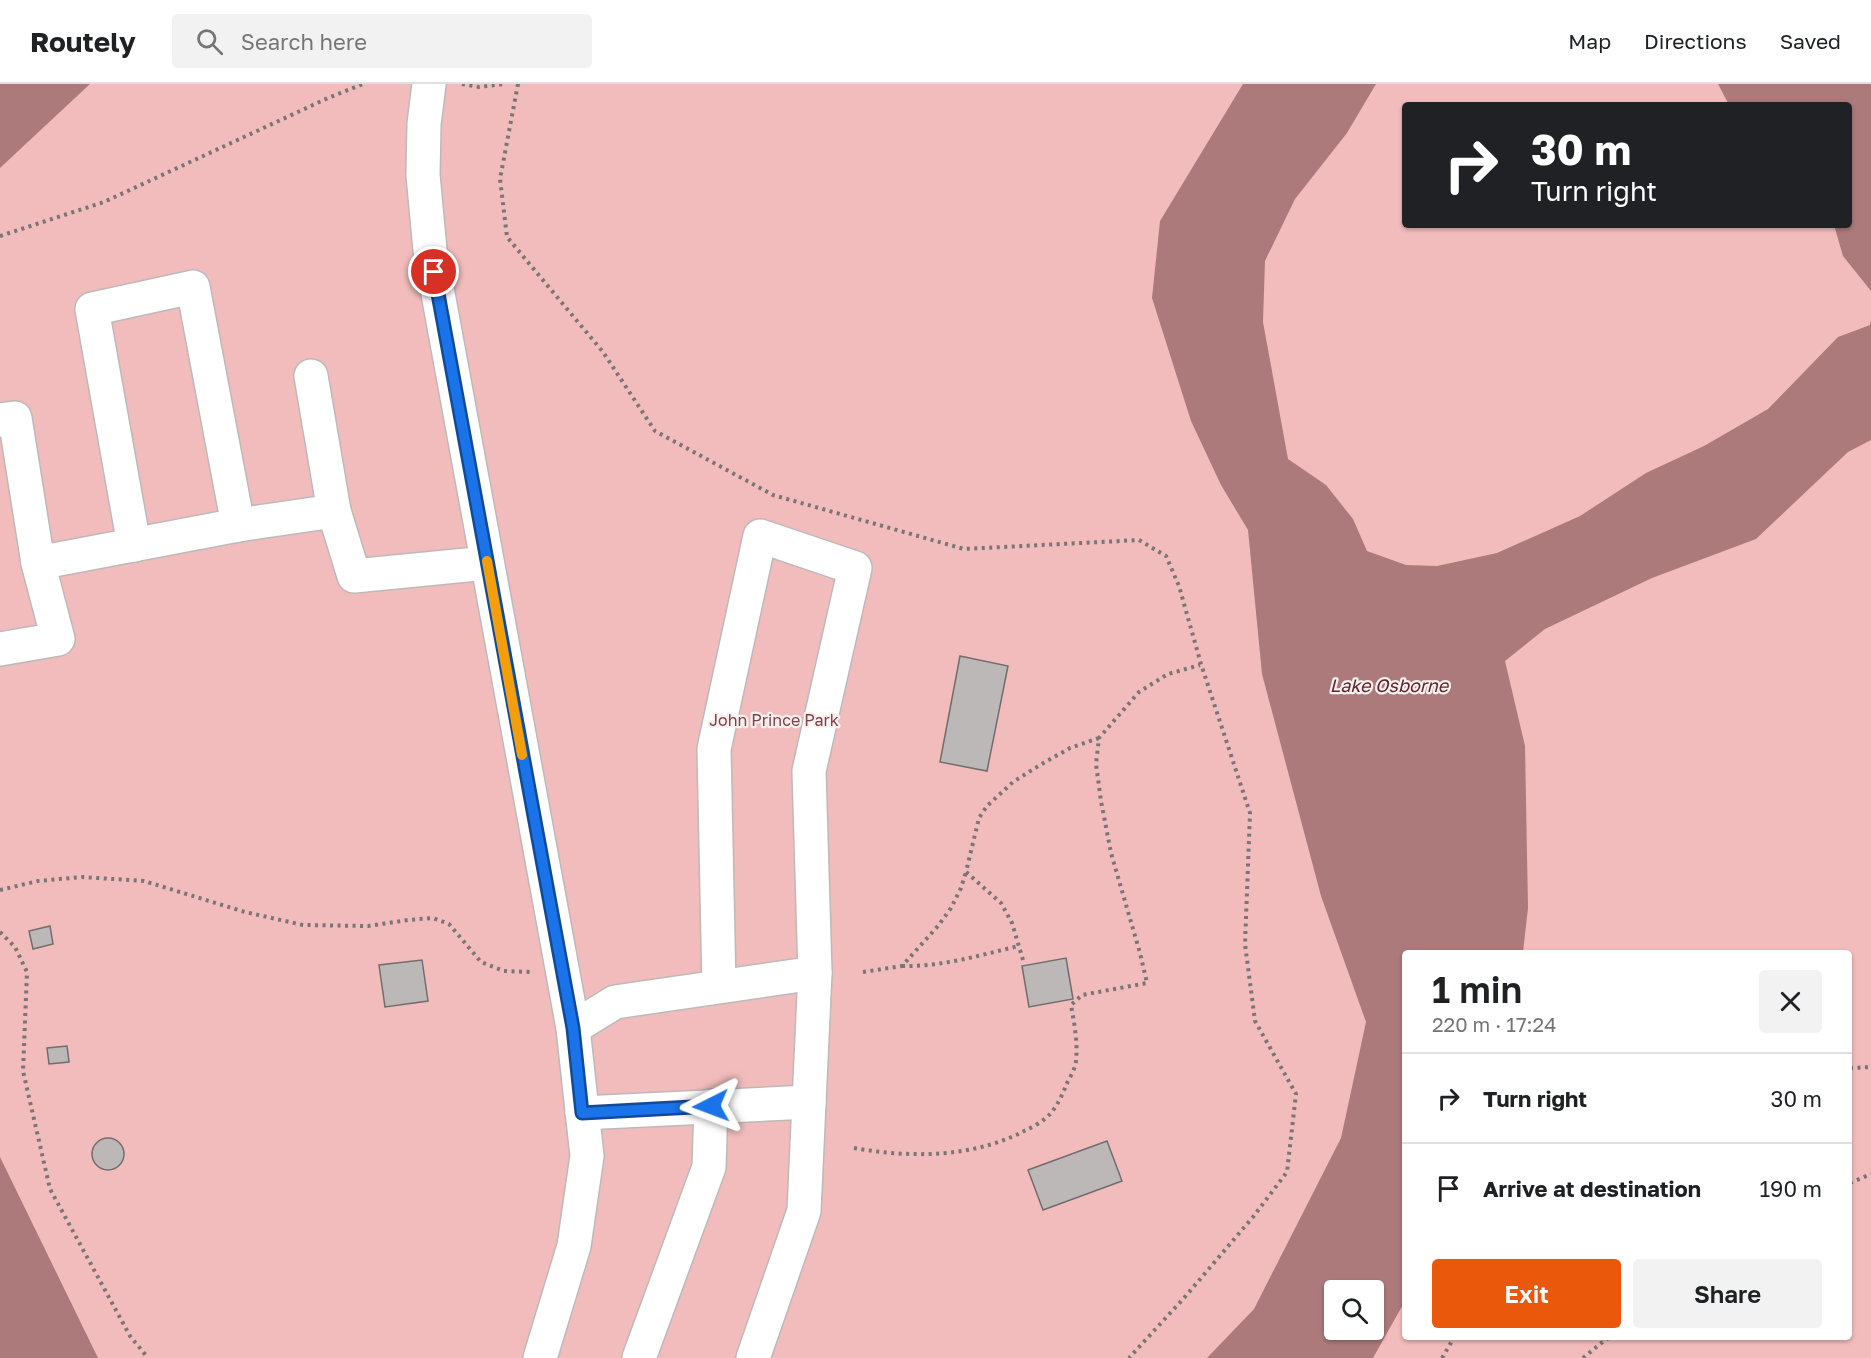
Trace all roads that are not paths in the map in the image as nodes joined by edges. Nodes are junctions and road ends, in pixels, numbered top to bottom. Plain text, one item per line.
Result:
1 (429, 84) edge
2 (310, 376) dead end
3 (0, 420) edge
4 (334, 512) junction
5 (238, 525) junction
6 (134, 545) junction
7 (38, 563) junction
8 (487, 563) junction
9 (0, 649) edge
10 (814, 973) junction
11 (719, 986) junction
12 (573, 1028) junction
13 (808, 1102) junction
14 (711, 1106) junction
15 (582, 1113) junction
16 (540, 1358) edge
17 (639, 1358) edge
18 (753, 1358) edge

1 - 8 street
2 - 4 street
3 - 7 street
4 - 5 street
4 - 8 street
5 - 6 street
5 - 6 street
6 - 7 street
7 - 9 street
8 - 12 street
10 - 11 street
10 - 11 street
10 - 13 street
11 - 12 street
12 - 15 street
13 - 14 street
13 - 18 street
14 - 15 street
14 - 17 street
15 - 16 street

